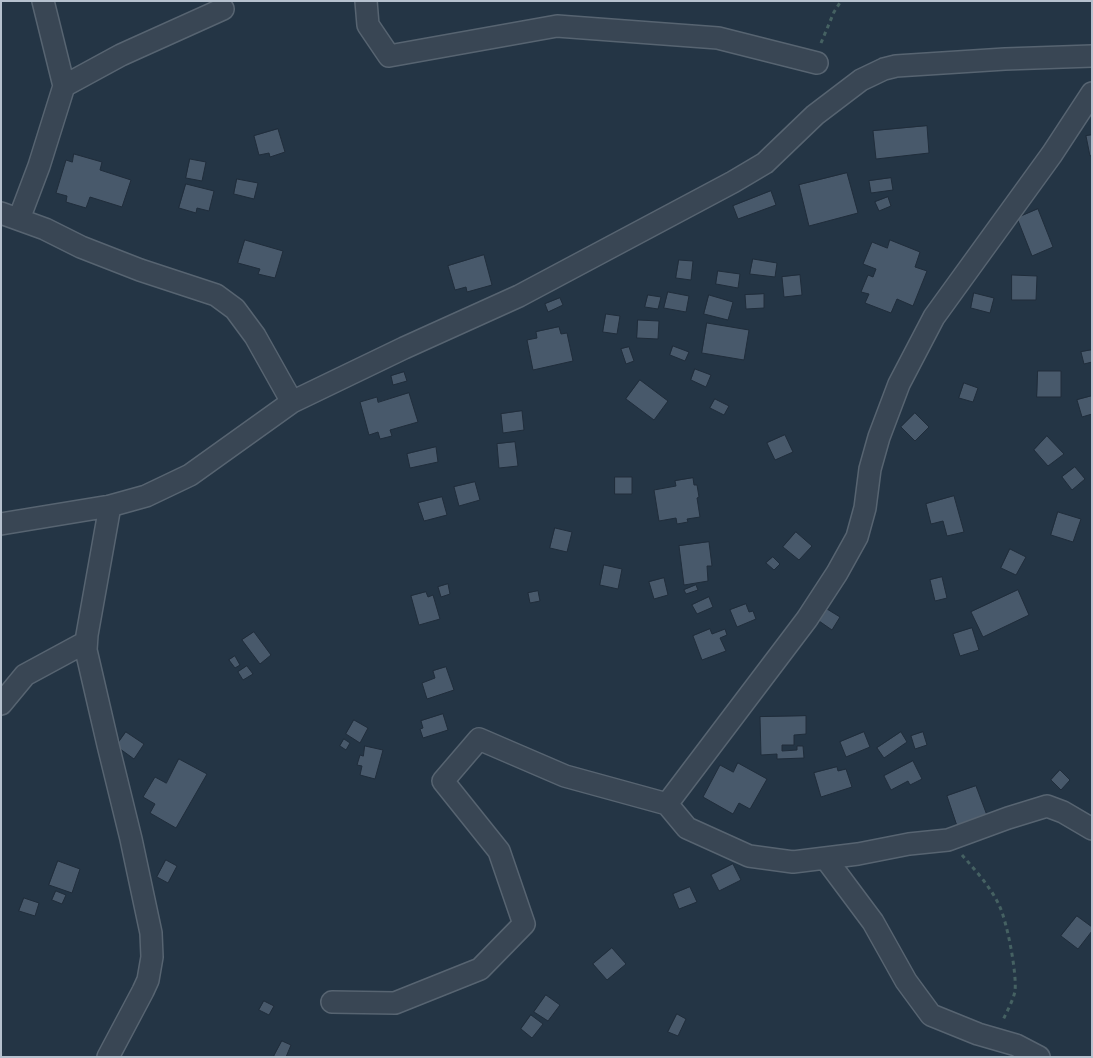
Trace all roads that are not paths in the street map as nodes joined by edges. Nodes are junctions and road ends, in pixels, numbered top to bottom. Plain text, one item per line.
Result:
1 (43, 1) edge
2 (366, 1) edge
3 (223, 9) dead end
4 (1092, 56) edge
5 (818, 63) dead end
6 (64, 86) junction
7 (1092, 93) edge
8 (10, 216) edge
9 (292, 402) junction
10 (110, 506) junction
11 (1, 524) edge
12 (86, 642) junction
13 (1, 704) edge
14 (668, 804) junction
15 (1092, 829) edge
16 (826, 859) junction
17 (332, 1002) dead end
18 (108, 1057) edge
19 (1039, 1057) edge

1 - 6 street
2 - 5 street
3 - 6 street
4 - 9 street
6 - 8 street
7 - 14 street
8 - 9 street
9 - 10 street
10 - 11 street
10 - 12 street
12 - 13 street
12 - 18 street
14 - 16 street
14 - 17 street
15 - 16 street
16 - 19 street

